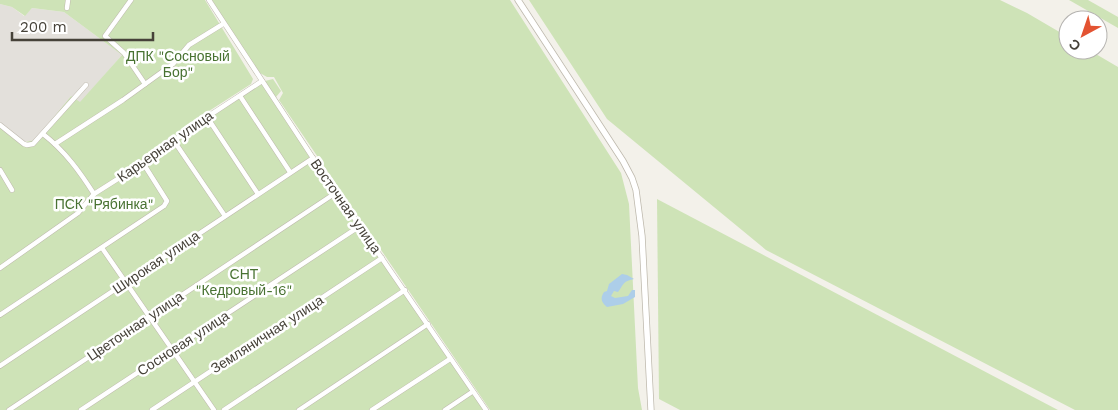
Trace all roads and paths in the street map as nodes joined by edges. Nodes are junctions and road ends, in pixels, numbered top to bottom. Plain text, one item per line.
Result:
1 (68, 0) edge
2 (131, 0) edge
3 (209, 0) edge
4 (518, 0) edge
5 (67, 8) dead end
6 (223, 24) junction
7 (262, 81) junction
8 (145, 84) junction
9 (86, 85) dead end
10 (240, 96) junction
11 (207, 117) junction
12 (0, 125) edge
13 (43, 134) junction
14 (174, 142) junction
15 (55, 144) junction
16 (313, 158) junction
17 (142, 164) junction
18 (0, 170) edge
19 (290, 172) junction
20 (12, 190) dead end
21 (337, 192) junction
22 (94, 194) junction
23 (258, 194) junction
24 (225, 216) junction
25 (360, 226) junction
26 (102, 248) junction
27 (382, 258) junction
28 (0, 268) edge
29 (126, 283) junction
30 (404, 290) junction
31 (0, 315) edge
32 (150, 316) junction
33 (428, 324) junction
34 (172, 350) junction
35 (450, 358) junction
36 (0, 366) edge
37 (195, 381) junction
38 (472, 392) junction
39 (9, 410) edge
40 (80, 410) edge
41 (152, 410) edge
42 (214, 410) edge
43 (224, 410) edge
44 (299, 410) edge
45 (372, 410) edge
46 (445, 410) edge
47 (486, 410) edge
48 (651, 410) edge

1 - 5 street
2 - 8 street
3 - 6 street, Восточная улица
4 - 48 street
6 - 7 street, Восточная улица
6 - 8 street
7 - 10 street, Карьерная улица
7 - 16 street, Восточная улица
8 - 15 street
9 - 13 street
10 - 11 street, Карьерная улица
10 - 19 street
11 - 14 street, Карьерная улица
11 - 23 street
12 - 13 street
13 - 15 street
14 - 17 street, Карьерная улица
14 - 24 street
15 - 22 street
16 - 19 street, Широкая улица
16 - 21 street, Восточная улица
17 - 22 street, Карьерная улица
17 - 26 street
18 - 20 street
19 - 23 street, Широкая улица
21 - 25 street, Восточная улица
21 - 32 street, Цветочная улица
22 - 28 street, Карьерная улица
23 - 24 street, Широкая улица
24 - 29 street, Широкая улица
25 - 27 street, Восточная улица
25 - 34 street, Сосновая улица
26 - 29 street
26 - 31 street
27 - 30 street, Восточная улица
27 - 37 street, Земляничная улица
29 - 32 street
29 - 36 street, Широкая улица
30 - 33 street, Восточная улица
30 - 43 street
32 - 34 street
32 - 39 street, Цветочная улица
33 - 35 street, Восточная улица
33 - 44 street
34 - 37 street
34 - 40 street, Сосновая улица
35 - 38 street, Восточная улица
35 - 45 street
37 - 41 street, Земляничная улица
37 - 42 street
38 - 46 street
38 - 47 street, Восточная улица

